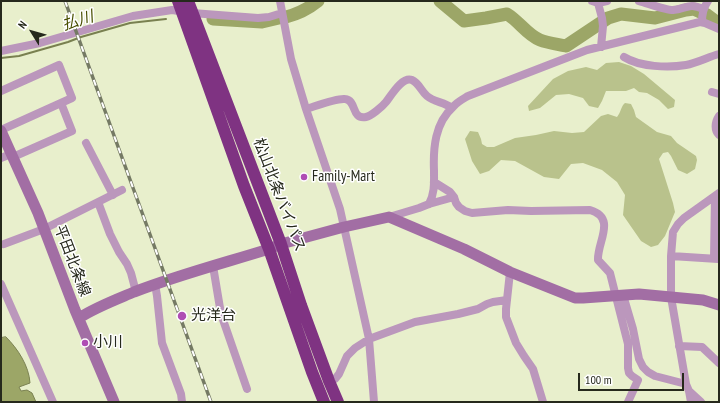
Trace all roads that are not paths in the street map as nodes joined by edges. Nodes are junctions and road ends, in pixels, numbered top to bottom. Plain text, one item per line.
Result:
1 (280, 1) edge
2 (607, 1) edge
3 (639, 1) edge
4 (708, 1) edge
5 (595, 2) edge
6 (185, 7) edge
7 (282, 13) junction
8 (703, 14) junction
9 (719, 28) edge
10 (601, 46) junction
11 (1, 51) edge
12 (719, 54) edge
13 (624, 57) dead end
14 (1, 91) edge
15 (61, 103) junction
16 (452, 108) junction
17 (306, 109) junction
18 (719, 116) edge
19 (1, 131) edge
20 (719, 135) edge
21 (86, 143) dead end
22 (8, 156) edge
23 (434, 182) junction
24 (122, 190) dead end
25 (717, 194) edge
26 (112, 195) junction
27 (454, 197) junction
28 (98, 202) junction
29 (429, 204) junction
30 (389, 217) junction
31 (344, 227) junction
32 (44, 229) junction
33 (4, 244) dead end
34 (281, 244) junction
35 (269, 249) junction
36 (671, 256) junction
37 (716, 259) edge
38 (212, 266) junction
39 (510, 272) junction
40 (1, 284) edge
41 (155, 284) junction
42 (136, 292) junction
43 (619, 295) junction
44 (670, 297) junction
45 (507, 300) junction
46 (719, 305) edge
47 (79, 318) junction
48 (369, 339) junction
49 (679, 346) junction
50 (719, 363) edge
51 (329, 381) junction
52 (687, 387) junction
53 (247, 389) dead end
54 (53, 402) edge
55 (114, 402) edge
56 (182, 402) edge
57 (324, 402) edge
58 (338, 402) edge
59 (374, 402) edge
60 (543, 402) edge
61 (628, 402) edge
62 (691, 402) edge
63 (701, 402) edge

1 - 7 street
2 - 5 street
3 - 8 street
4 - 8 street
5 - 10 street
6 - 7 street
6 - 11 street
6 - 34 highway, 松山北条バイパス
6 - 35 highway, 松山北条バイパス
7 - 17 street
8 - 9 street
8 - 10 street
10 - 16 street
12 - 13 street
14 - 15 street
15 - 19 street
15 - 22 street
16 - 17 street
16 - 23 street
17 - 31 street
18 - 20 street
19 - 22 street, 平田北条線
21 - 26 street
22 - 32 street, 平田北条線
23 - 27 street
23 - 29 street
24 - 26 street
25 - 36 street
25 - 37 street
26 - 28 street
27 - 29 street
27 - 43 street
28 - 32 street
28 - 42 street
29 - 30 street
30 - 31 street
30 - 39 street
31 - 34 street
31 - 48 street
32 - 33 street
32 - 47 street, 平田北条線
34 - 35 street
34 - 51 highway, 松山北条バイパス
35 - 38 street
35 - 57 highway, 松山北条バイパス
36 - 37 street
36 - 44 street
38 - 41 street
38 - 53 street
39 - 43 street
39 - 45 street
40 - 54 street
41 - 42 street
41 - 56 street
42 - 47 street
43 - 44 street
43 - 52 street
43 - 61 street
44 - 46 street
44 - 49 street
45 - 48 street
45 - 60 street
47 - 55 street, 平田北条線
48 - 51 street
48 - 59 street
49 - 50 street
49 - 52 street
51 - 58 highway, 松山北条バイパス
52 - 62 street
52 - 63 street

